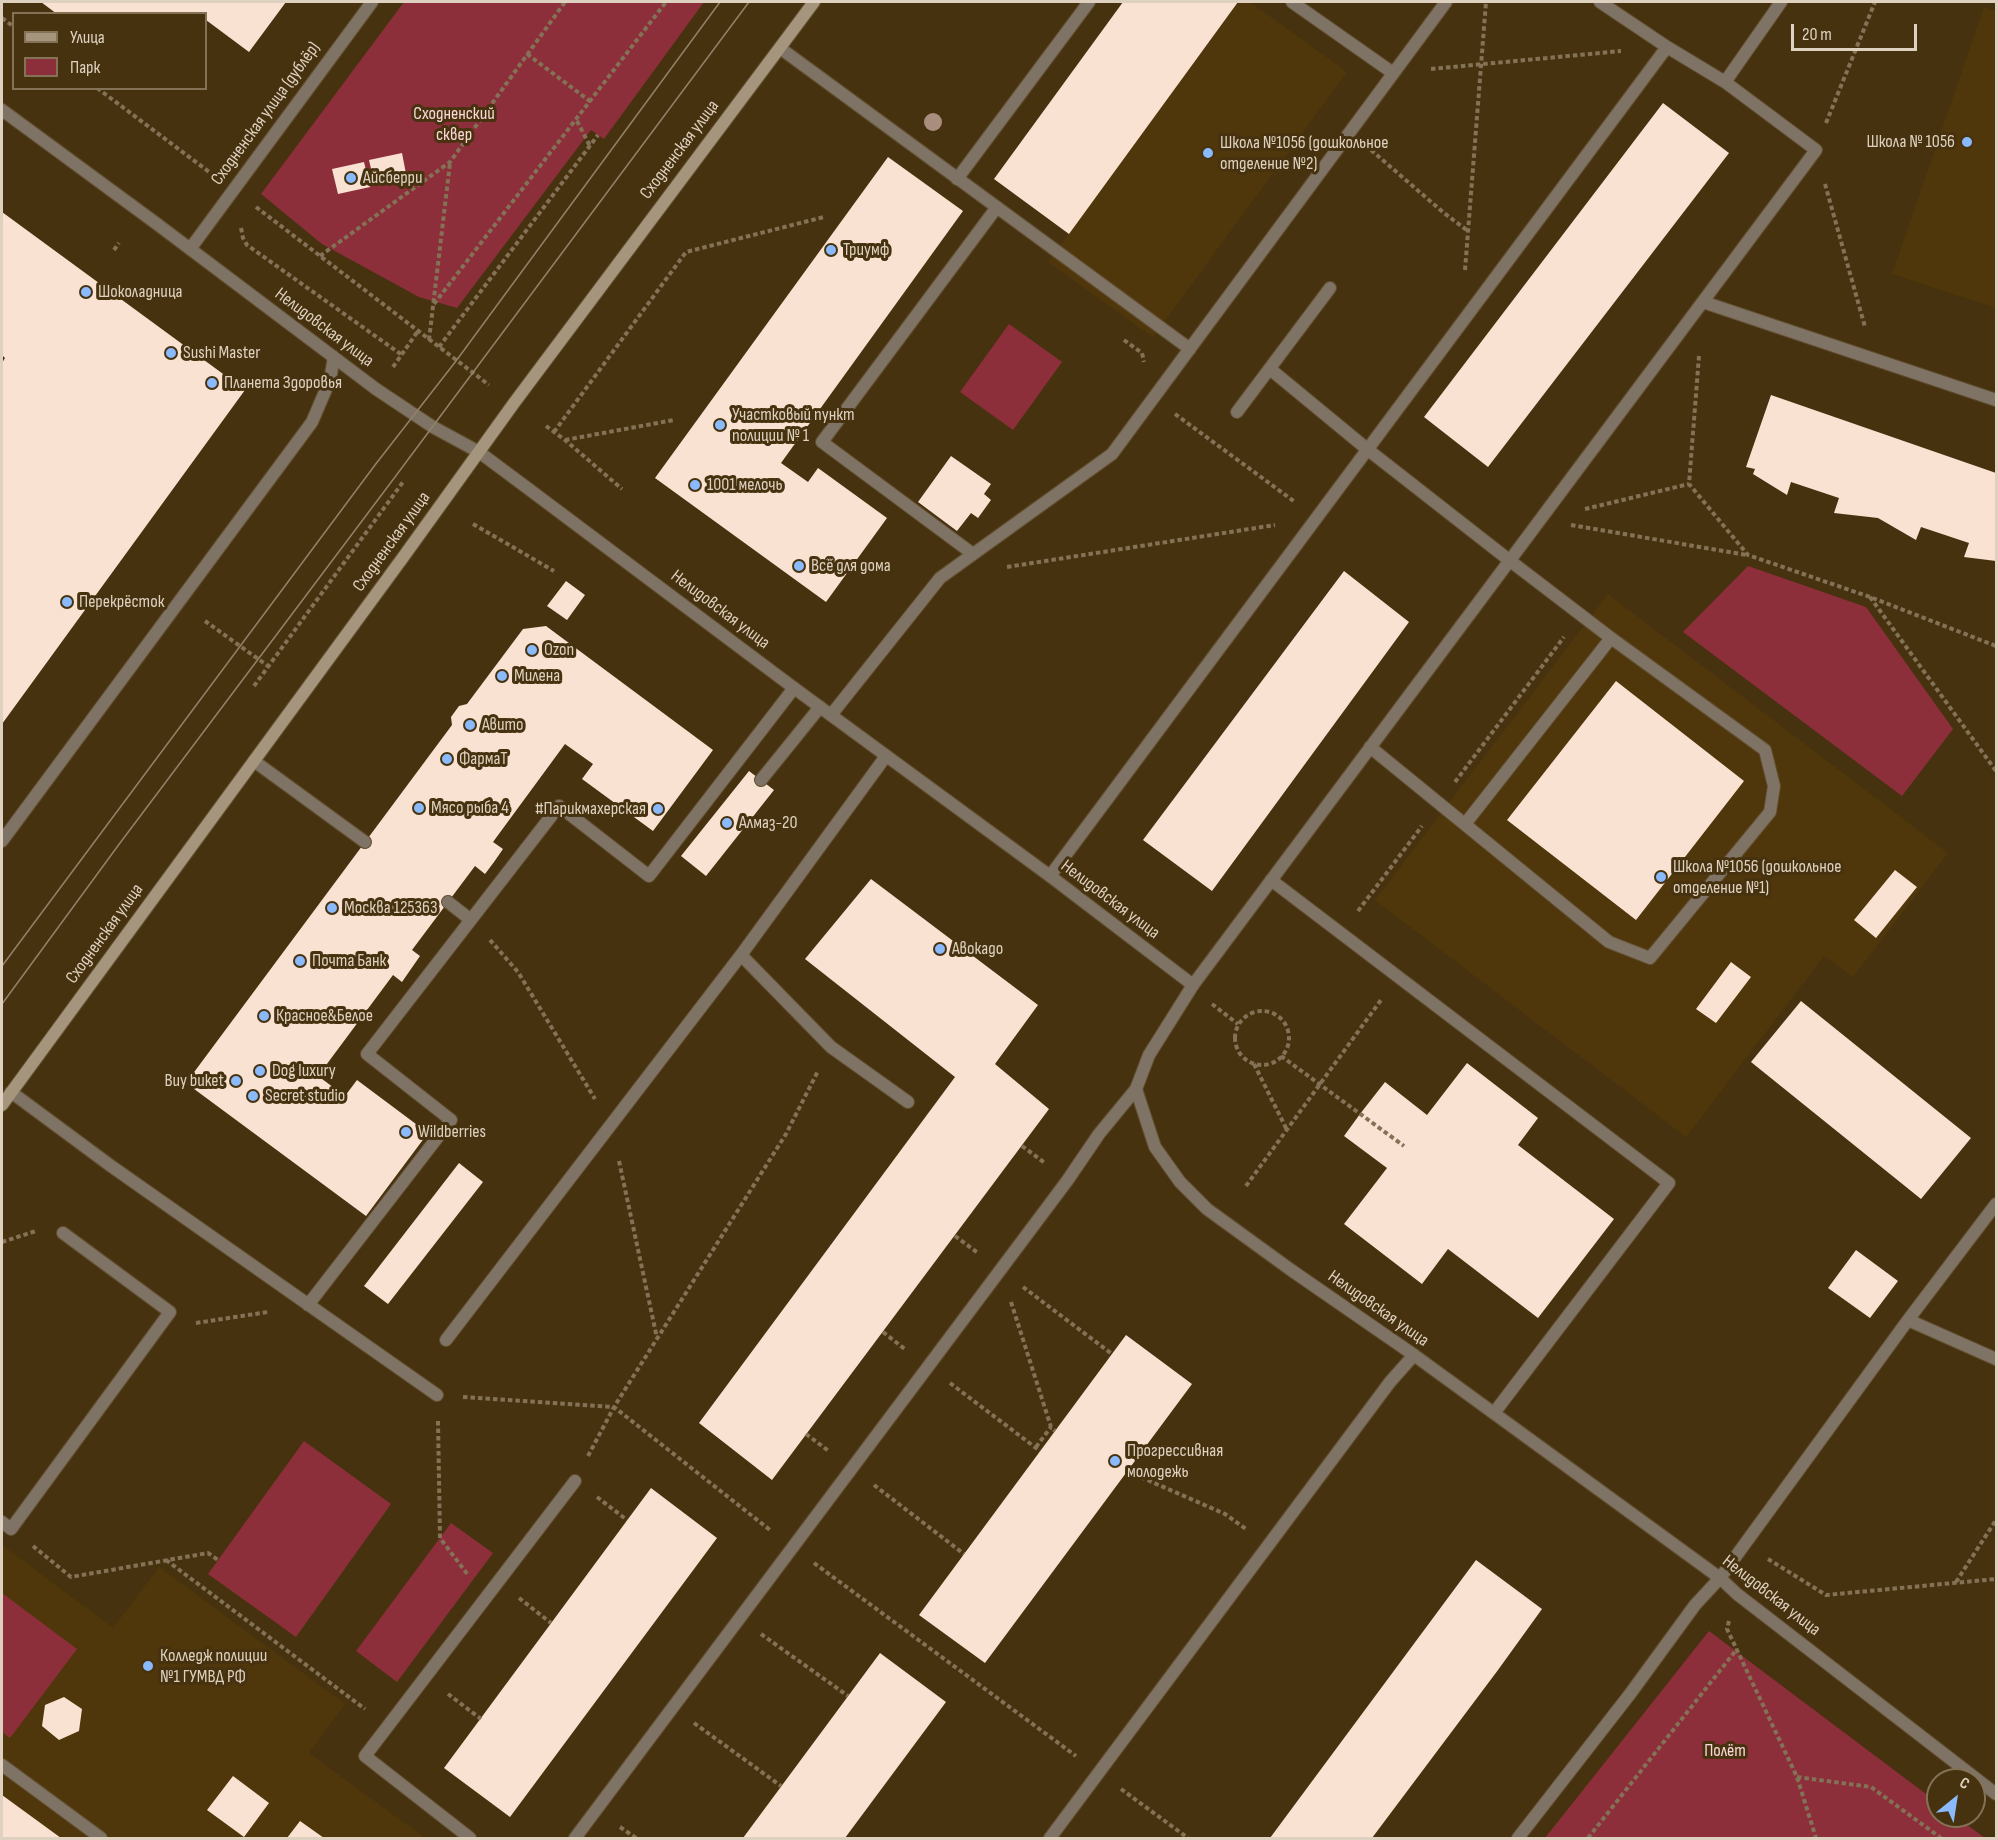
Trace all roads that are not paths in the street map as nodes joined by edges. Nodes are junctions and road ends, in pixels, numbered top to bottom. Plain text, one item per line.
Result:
1 (372, 2) edge
2 (814, 2) edge
3 (1089, 2) edge
4 (1292, 2) edge
5 (1446, 2) edge
6 (1600, 2) edge
7 (1781, 2) edge
8 (1666, 47) junction
9 (780, 48) junction
10 (1393, 73) junction
11 (1725, 82) junction
12 (2, 110) edge
13 (957, 179) junction
14 (997, 207) junction
15 (190, 249) junction
16 (1330, 288) dead end
17 (1703, 302) junction
18 (1190, 349) junction
19 (334, 357) junction
20 (1270, 369) junction
21 (1996, 400) edge
22 (1237, 412) dead end
23 (1367, 449) junction
24 (479, 452) junction
25 (973, 554) junction
26 (1509, 560) junction
27 (1611, 638) junction
28 (794, 688) junction
29 (820, 707) junction
30 (831, 715) junction
31 (1370, 747) junction
32 (886, 756) junction
33 (254, 761) junction
34 (761, 780) dead end
35 (1465, 824) junction
36 (2, 841) edge
37 (365, 842) dead end
38 (1050, 876) junction
39 (1271, 880) junction
40 (448, 902) dead end
41 (471, 920) junction
42 (741, 955) junction
43 (1193, 986) junction
44 (1136, 1089) junction
45 (11, 1092) junction
46 (908, 1102) dead end
47 (2, 1105) edge
48 (1996, 1204) edge
49 (63, 1233) dead end
50 (308, 1305) junction
51 (1908, 1320) junction
52 (446, 1340) dead end
53 (1414, 1355) junction
54 (1996, 1359) edge
55 (437, 1395) road end
56 (1494, 1413) junction
57 (575, 1481) road end
58 (6, 1525) edge
59 (1720, 1578) junction
60 (2, 1765) edge
61 (1996, 1794) edge
62 (101, 1839) edge
63 (470, 1839) edge
64 (575, 1839) edge
65 (1050, 1839) edge
66 (1518, 1839) edge

1 - 15 street, Сходненская улица (дублёр)
2 - 9 main road, Сходненская улица
3 - 13 street
4 - 10 street
5 - 10 street
6 - 8 street
7 - 11 street
8 - 11 street
8 - 23 street
9 - 13 street
9 - 24 main road, Сходненская улица
10 - 18 street
11 - 17 street
12 - 15 street, Нелидовская улица
13 - 14 street
14 - 18 street
14 - 25 street
15 - 19 street, Нелидовская улица
16 - 20 street
17 - 21 street
17 - 26 street
18 - 25 street
19 - 24 street, Нелидовская улица
19 - 36 street
20 - 22 street
20 - 23 street
23 - 26 street
23 - 38 street
24 - 28 street, Нелидовская улица
24 - 33 main road, Сходненская улица
25 - 30 street
26 - 27 street
26 - 31 street
27 - 35 street
27 - 35 street
28 - 29 street, Нелидовская улица
28 - 41 street
29 - 30 street, Нелидовская улица
29 - 34 street
30 - 32 street, Нелидовская улица
31 - 35 street
31 - 39 street
32 - 38 street, Нелидовская улица
32 - 42 street
33 - 37 street
33 - 45 main road, Сходненская улица
38 - 43 street, Нелидовская улица
39 - 43 street
39 - 56 street
40 - 41 street
41 - 50 street
42 - 46 street
42 - 52 street
43 - 44 street
44 - 53 street, Нелидовская улица
44 - 64 street
45 - 47 main road, Сходненская улица
45 - 50 street
48 - 51 street
49 - 58 street
50 - 55 street
51 - 54 street
51 - 59 street
53 - 56 street, Нелидовская улица
53 - 65 street
56 - 59 street, Нелидовская улица
57 - 63 street
59 - 61 street, Нелидовская улица
59 - 66 street
60 - 62 street

